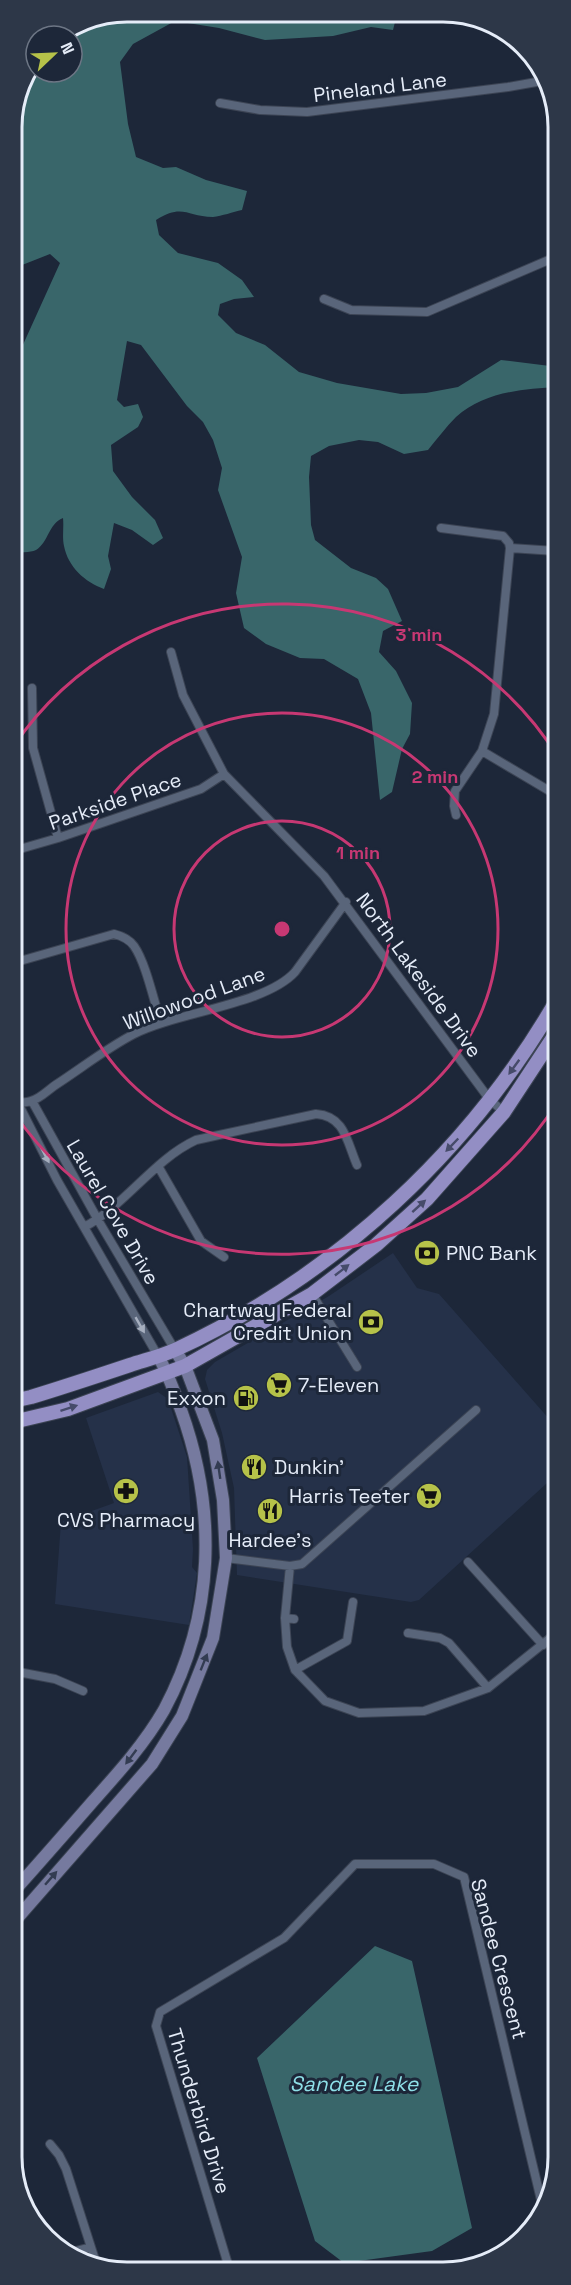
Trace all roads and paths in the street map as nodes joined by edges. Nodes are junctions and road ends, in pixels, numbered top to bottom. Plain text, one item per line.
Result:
1 (538, 82) edge
2 (220, 103) dead end
3 (548, 260) edge
4 (324, 299) dead end
5 (441, 528) dead end
6 (510, 548) junction
7 (548, 550) edge
8 (171, 652) dead end
9 (32, 688) dead end
10 (482, 752) junction
11 (224, 774) junction
12 (548, 790) edge
13 (456, 815) dead end
14 (58, 838) junction
15 (23, 848) edge
16 (346, 902) junction
17 (23, 960) edge
18 (548, 1014) edge
19 (161, 1023) junction
20 (548, 1045) edge
21 (490, 1100) junction
22 (32, 1101) junction
23 (23, 1102) edge
24 (504, 1112) junction
25 (23, 1116) edge
26 (158, 1166) junction
27 (357, 1166) dead end
28 (98, 1220) junction
29 (84, 1227) junction
30 (224, 1257) dead end
31 (312, 1294) junction
32 (175, 1350) junction
33 (158, 1356) junction
34 (185, 1366) junction
35 (357, 1367) dead end
36 (168, 1373) junction
37 (22, 1399) edge
38 (476, 1410) dead end
39 (22, 1420) edge
40 (226, 1558) junction
41 (468, 1562) dead end
42 (290, 1566) junction
43 (353, 1602) dead end
44 (408, 1633) dead end
45 (548, 1641) edge
46 (543, 1645) junction
47 (295, 1670) junction
48 (22, 1673) edge
49 (488, 1688) junction
50 (83, 1691) dead end
51 (22, 1882) edge
52 (22, 1913) edge
53 (206, 1985) joint
54 (50, 2144) dead end
55 (540, 2197) edge
56 (91, 2247) junction
57 (79, 2250) edge
58 (94, 2257) edge
59 (227, 2262) edge

1 - 2 street, Pineland Lane
3 - 4 street
5 - 6 street
6 - 7 street
6 - 10 street
8 - 11 street, North Lakeside Drive
9 - 14 street
10 - 12 street
10 - 13 street
11 - 14 street, Parkside Place
11 - 16 street, North Lakeside Drive
14 - 15 street, Parkside Place
16 - 19 street, Willowood Lane
16 - 21 street, North Lakeside Drive
17 - 19 street
18 -> 21 main road
19 - 22 street, Willowood Lane
20 - 24 main road
21 - 24 street, North Lakeside Drive
21 -> 32 main road
22 - 23 street, Laurel Cove Drive
22 - 28 street, Laurel Cove Drive
31 -> 24 main road
25 -> 29 street, Laurel Cove Drive
26 - 27 street
26 - 28 street
26 - 30 street
28 - 29 street
28 - 32 street, Laurel Cove Drive
29 -> 33 street, Laurel Cove Drive
31 - 34 main road
31 - 35 street
32 - 33 main road
32 - 34 main road
33 - 36 main road
33 - 37 main road
34 - 36 main road
40 -> 34 main road
39 -> 36 main road
36 -> 51 main road
38 - 42 street
40 - 42 street
52 -> 40 main road
41 - 46 street
42 - 47 street
43 - 47 street
44 - 49 street
45 - 46 street
46 - 49 street
47 - 49 street
48 - 50 street
53 - 55 street, Sandee Crescent
53 - 59 street, Thunderbird Drive
54 - 56 street
56 - 57 street
56 - 58 street

